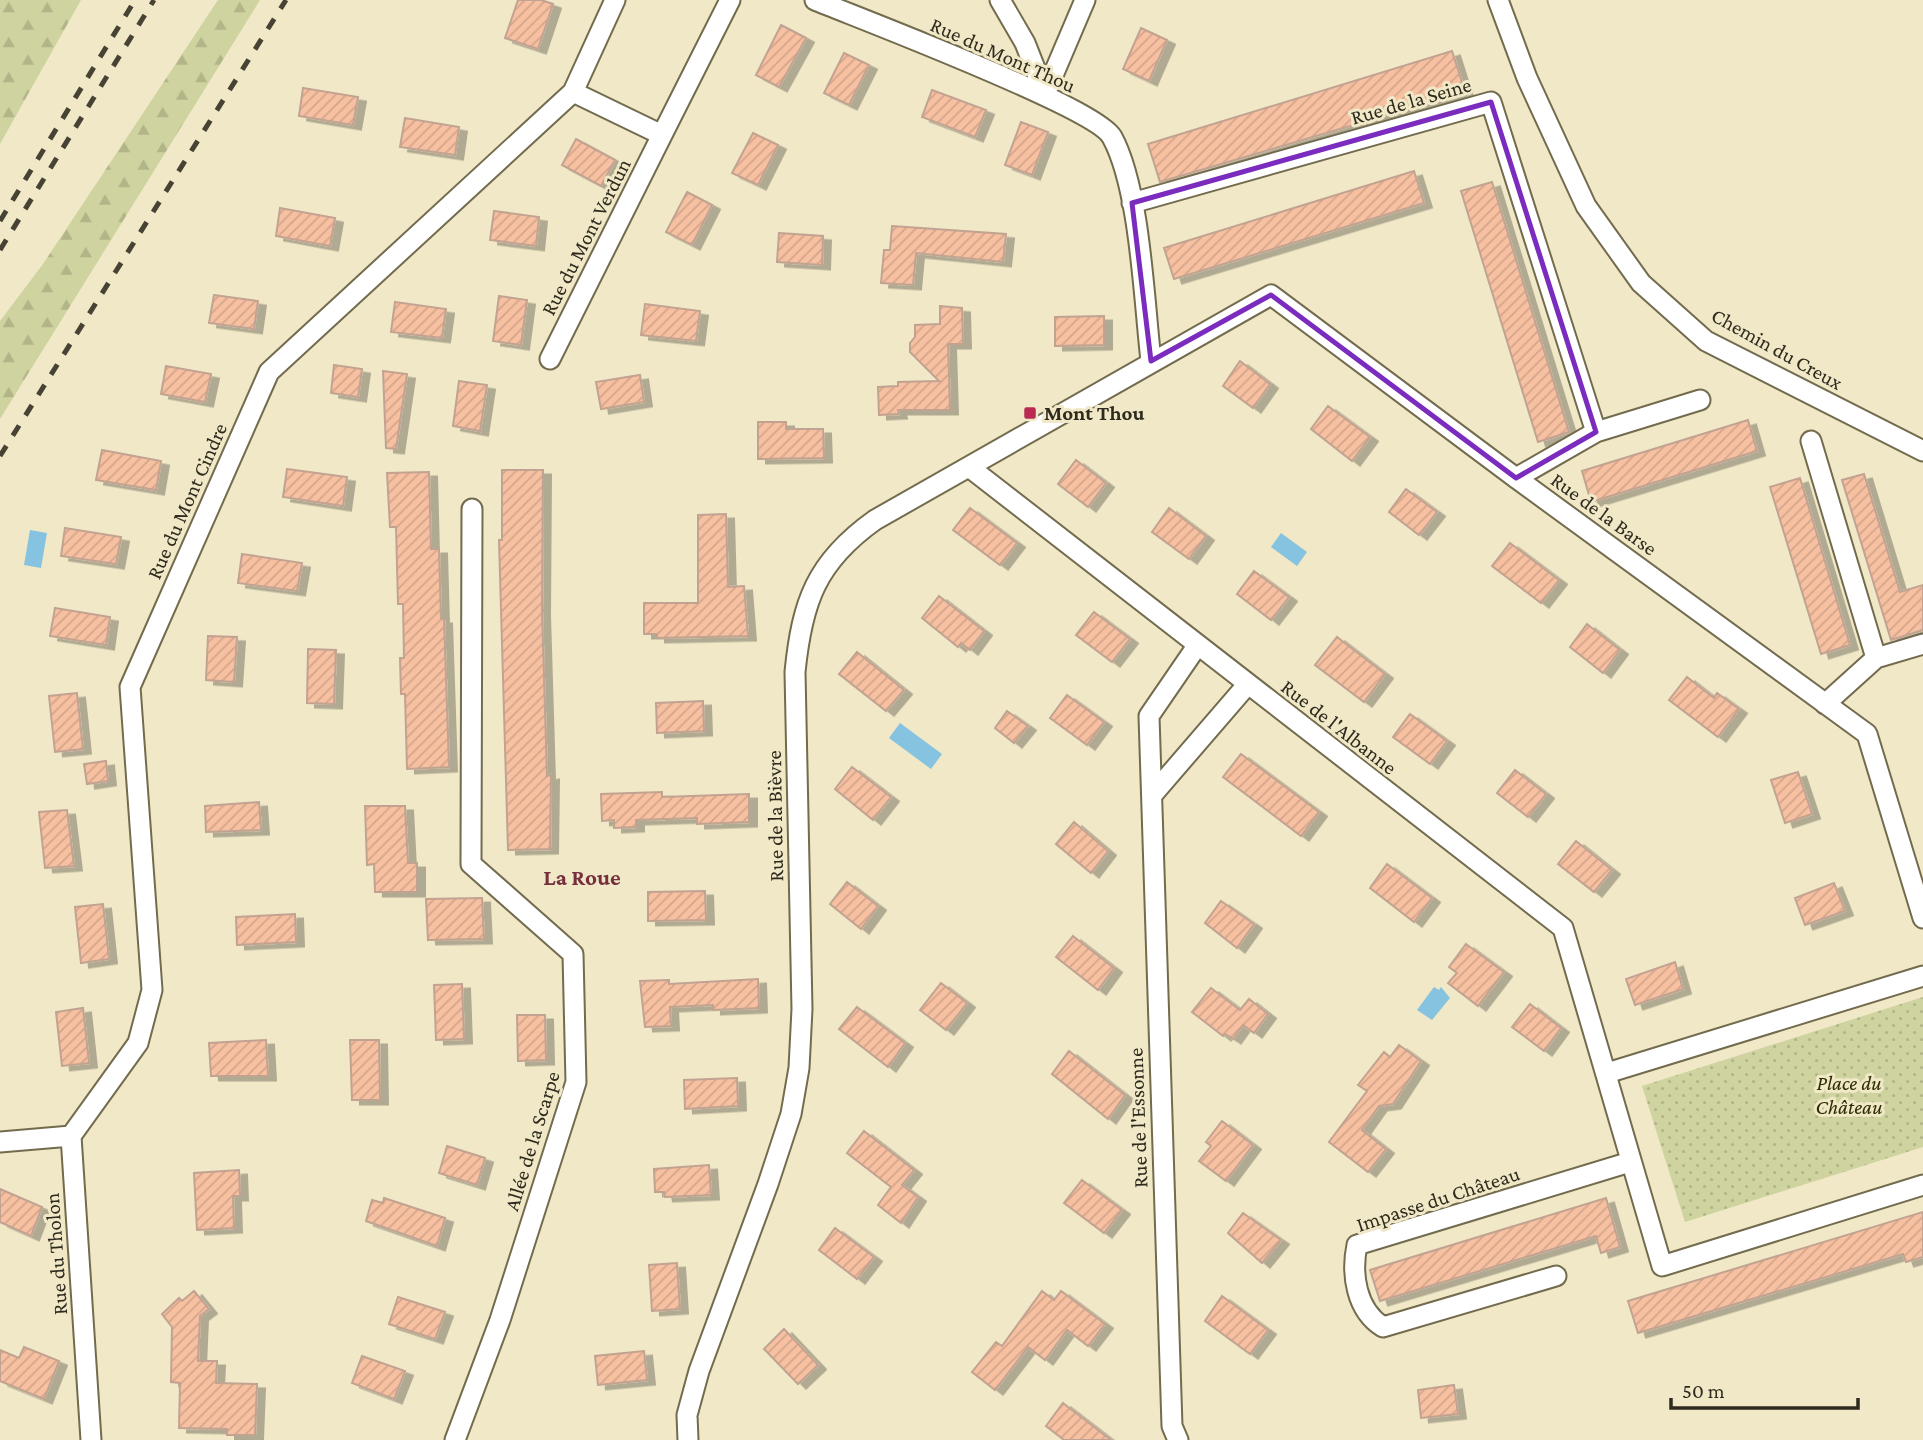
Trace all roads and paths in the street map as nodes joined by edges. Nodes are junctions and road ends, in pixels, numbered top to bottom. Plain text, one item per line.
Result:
1 (615, 0) edge
2 (730, 0) edge
3 (815, 0) edge
4 (1000, 0) edge
5 (1085, 0) edge
6 (1498, 0) edge
7 (573, 92) junction
8 (1045, 94) junction
9 (662, 135) junction
10 (1132, 203) junction
11 (550, 359) dead end
12 (1151, 360) junction
13 (1700, 400) dead end
14 (1596, 432) junction
15 (1811, 441) dead end
16 (1923, 452) edge
17 (969, 467) junction
18 (1516, 478) junction
19 (472, 509) dead end
20 (1923, 644) edge
21 (1197, 646) junction
22 (1875, 658) junction
23 (1247, 685) junction
24 (1825, 704) junction
25 (1153, 794) junction
26 (1923, 918) edge
27 (1923, 976) edge
28 (1607, 1073) junction
29 (71, 1136) junction
30 (0, 1142) edge
31 (1630, 1162) junction
32 (1923, 1185) edge
33 (1556, 1276) dead end
34 (91, 1440) edge
35 (455, 1440) edge
36 (688, 1440) edge
37 (1178, 1440) edge

1 - 7 street, Rue du Mont Cindre
2 - 9 street, Rue du Mont Verdun
3 - 8 street, Rue du Mont Thou
4 - 8 street
5 - 8 street
6 - 16 street, Chemin du Creux
7 - 9 street
7 - 29 street, Rue du Mont Cindre
8 - 10 street, Rue du Mont Thou
9 - 11 street, Rue du Mont Verdun
10 - 12 street, Rue du Mont Thou
10 - 14 street, Rue de la Seine
12 - 17 street, Rue de la Bièvre
12 - 18 street, Rue de la Barse
13 - 14 street
14 - 18 street
15 - 22 street
17 - 21 street, Rue de l'Albanne
17 - 36 street, Rue de la Bièvre
18 - 24 street, Rue de la Barse
19 - 35 street, Allée de la Scarpe
20 - 22 street
21 - 23 street, Rue de l'Albanne
21 - 25 street, Rue de l'Essonne
22 - 24 street
23 - 25 street
23 - 28 street, Rue de l'Albanne
24 - 26 street, Rue de la Barse
25 - 37 street, Rue de l'Essonne
27 - 28 street
28 - 31 street
29 - 30 street
29 - 34 street, Rue du Tholon
31 - 32 street
31 - 33 street, Impasse du Château

